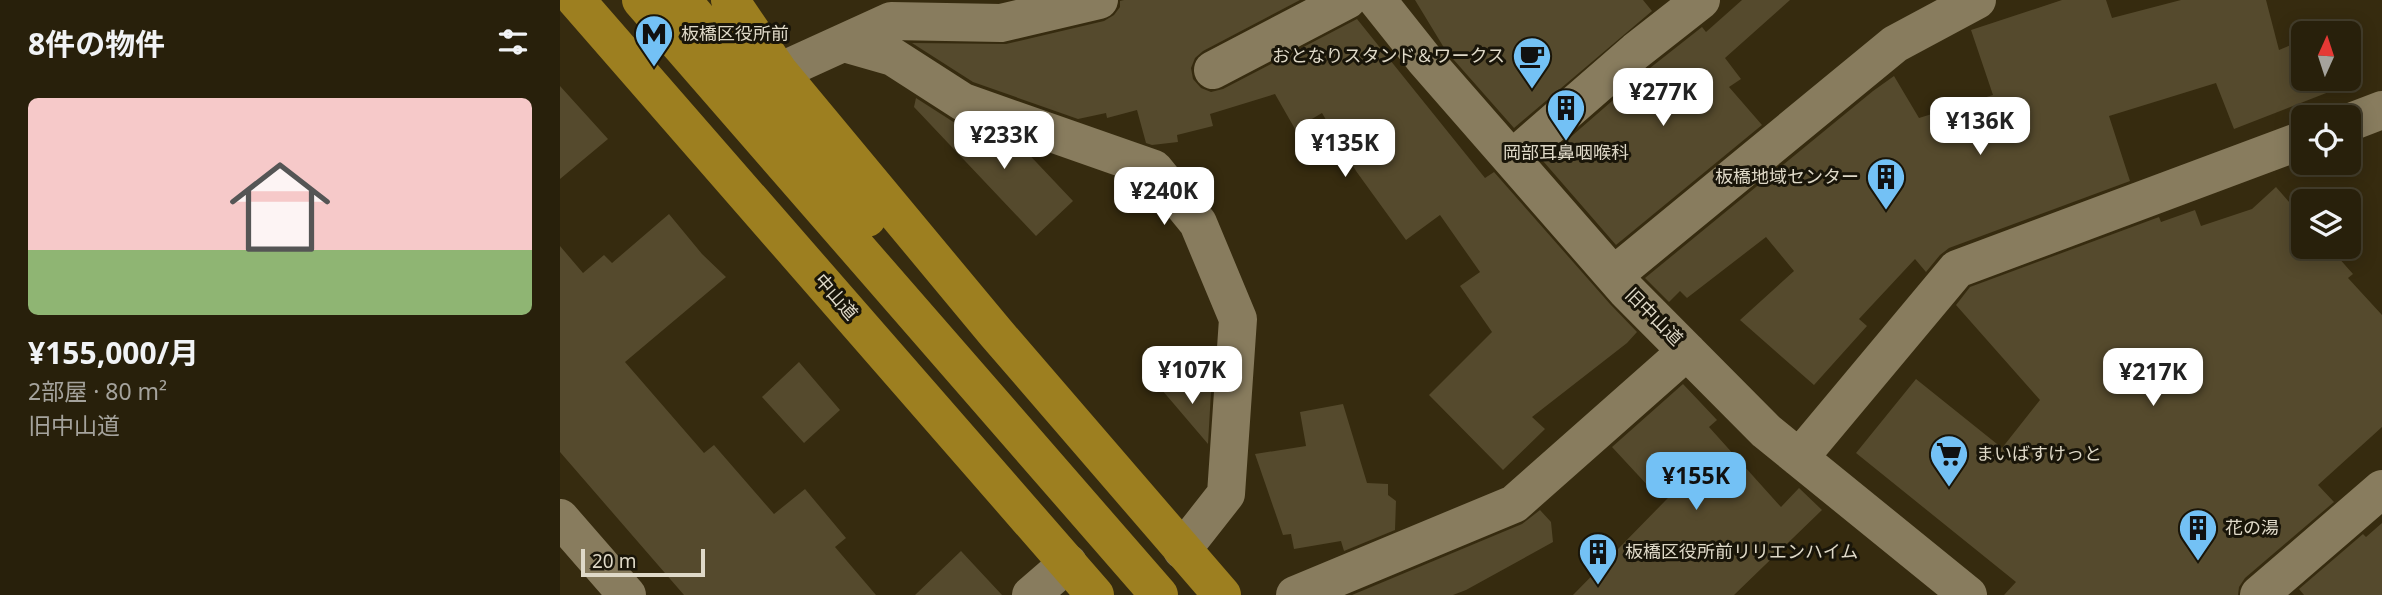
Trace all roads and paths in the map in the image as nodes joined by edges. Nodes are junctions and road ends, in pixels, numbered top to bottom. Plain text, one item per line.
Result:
1 (576, 0) edge
2 (641, 0) edge
3 (682, 0) edge
4 (730, 0) edge
5 (1099, 0) edge
6 (1347, 0) edge
7 (1377, 0) edge
8 (1701, 0) edge
9 (1972, 1) edge
10 (844, 43) junction
11 (1213, 70) dead end
12 (779, 72) junction
13 (2382, 110) edge
14 (2361, 118) edge
15 (2291, 143) edge
16 (1512, 159) junction
17 (1614, 275) junction
18 (1688, 351) junction
19 (1799, 458) junction
20 (2382, 489) edge
21 (560, 519) edge
22 (1182, 550) junction
23 (1068, 563) junction
24 (627, 595) edge
25 (1031, 595) edge
26 (1095, 595) edge
27 (1159, 595) edge
28 (1188, 595) edge
29 (1222, 595) edge
30 (1295, 595) edge
31 (1968, 595) edge
32 (2259, 595) edge

1 - 23 highway, 中山道
2 - 27 highway
3 - 28 highway
4 - 12 highway
5 - 10 street
6 - 11 street
7 - 16 street, 旧中山道
8 - 16 street
9 - 17 street
10 - 12 street
10 - 22 street
12 - 22 highway
13 - 14 street
15 - 19 street
16 - 17 street, 旧中山道
17 - 18 street, 旧中山道
18 - 19 street, 旧中山道
18 - 30 street
19 - 31 street, 旧中山道
20 - 32 street
21 - 24 street
22 - 29 highway
23 - 25 street
23 - 26 highway, 中山道

